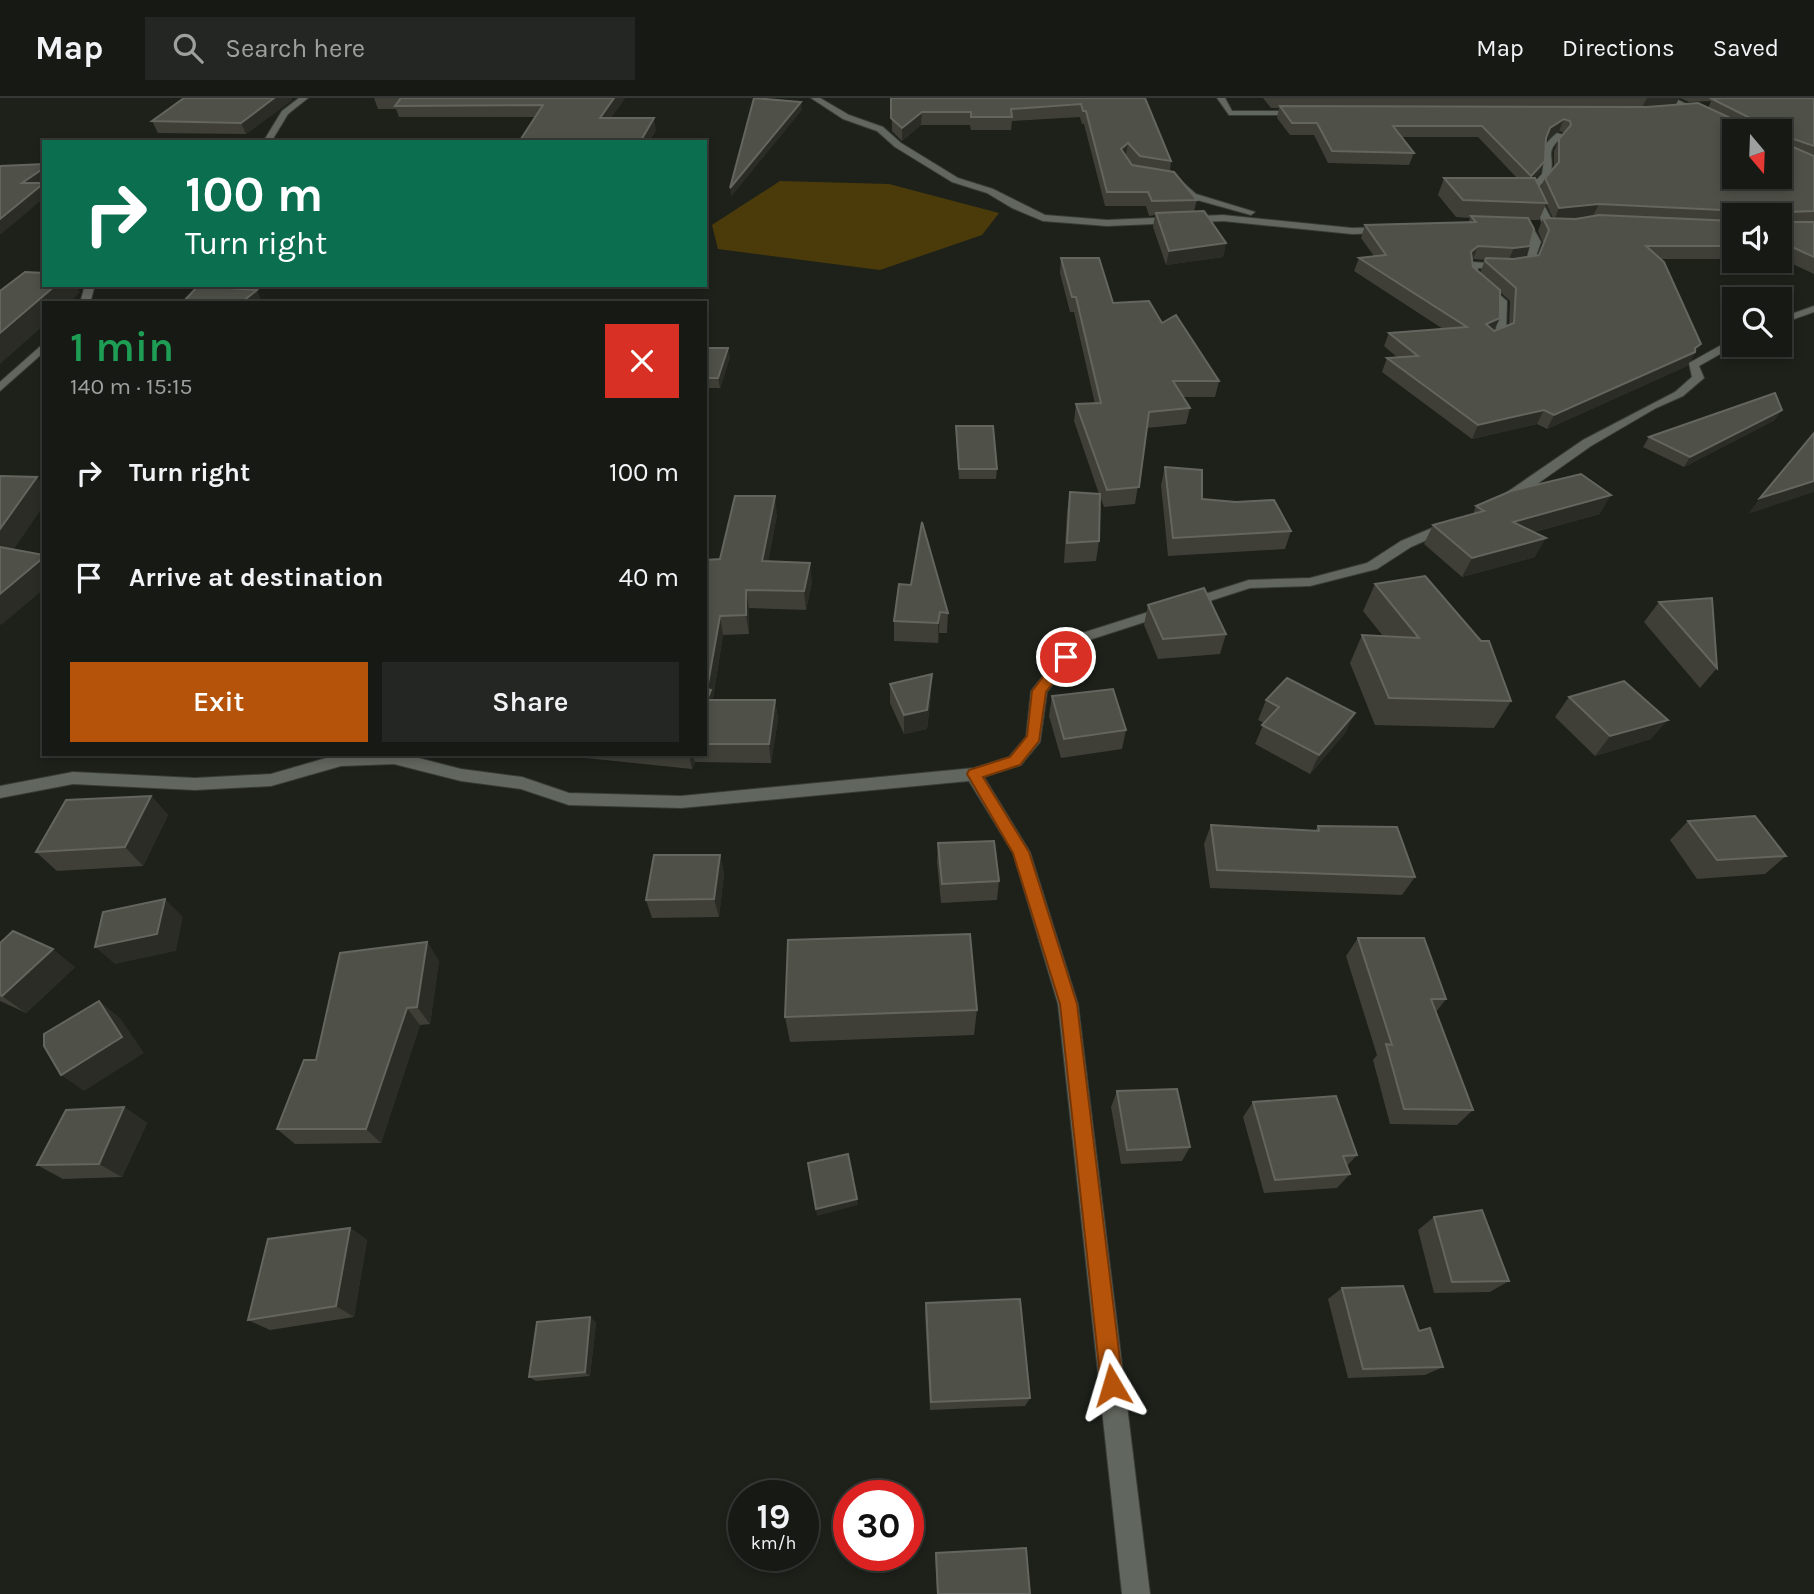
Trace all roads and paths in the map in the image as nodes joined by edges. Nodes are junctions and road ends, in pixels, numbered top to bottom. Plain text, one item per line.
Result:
1 (304, 98) edge
2 (815, 98) edge
3 (1221, 98) edge
4 (1668, 98) edge
5 (1694, 108) junction
6 (1676, 112) edge
7 (1312, 113) edge
8 (1722, 122) edge
9 (1560, 135) edge
10 (269, 140) edge
11 (1164, 180) edge
12 (1515, 224) edge
13 (1527, 224) junction
14 (1294, 225) junction
15 (1548, 225) junction
16 (1559, 226) edge
17 (1395, 229) edge
18 (1814, 309) edge
19 (1792, 317) edge
20 (1487, 339) edge
21 (42, 348) edge
22 (1722, 349) edge
23 (0, 388) edge
24 (1491, 506) edge
25 (1468, 516) edge
26 (974, 774) junction
27 (0, 792) edge
28 (1136, 1594) edge

1 - 10 street
2 - 14 street
3 - 7 street
4 - 5 street
5 - 6 street
5 - 8 street
9 - 15 street
11 - 14 street
12 - 13 street
13 - 15 street
13 - 20 street
14 - 17 street
15 - 16 street
18 - 19 street
21 - 23 street
22 - 24 street
25 - 26 street
26 - 27 street
26 - 28 street

